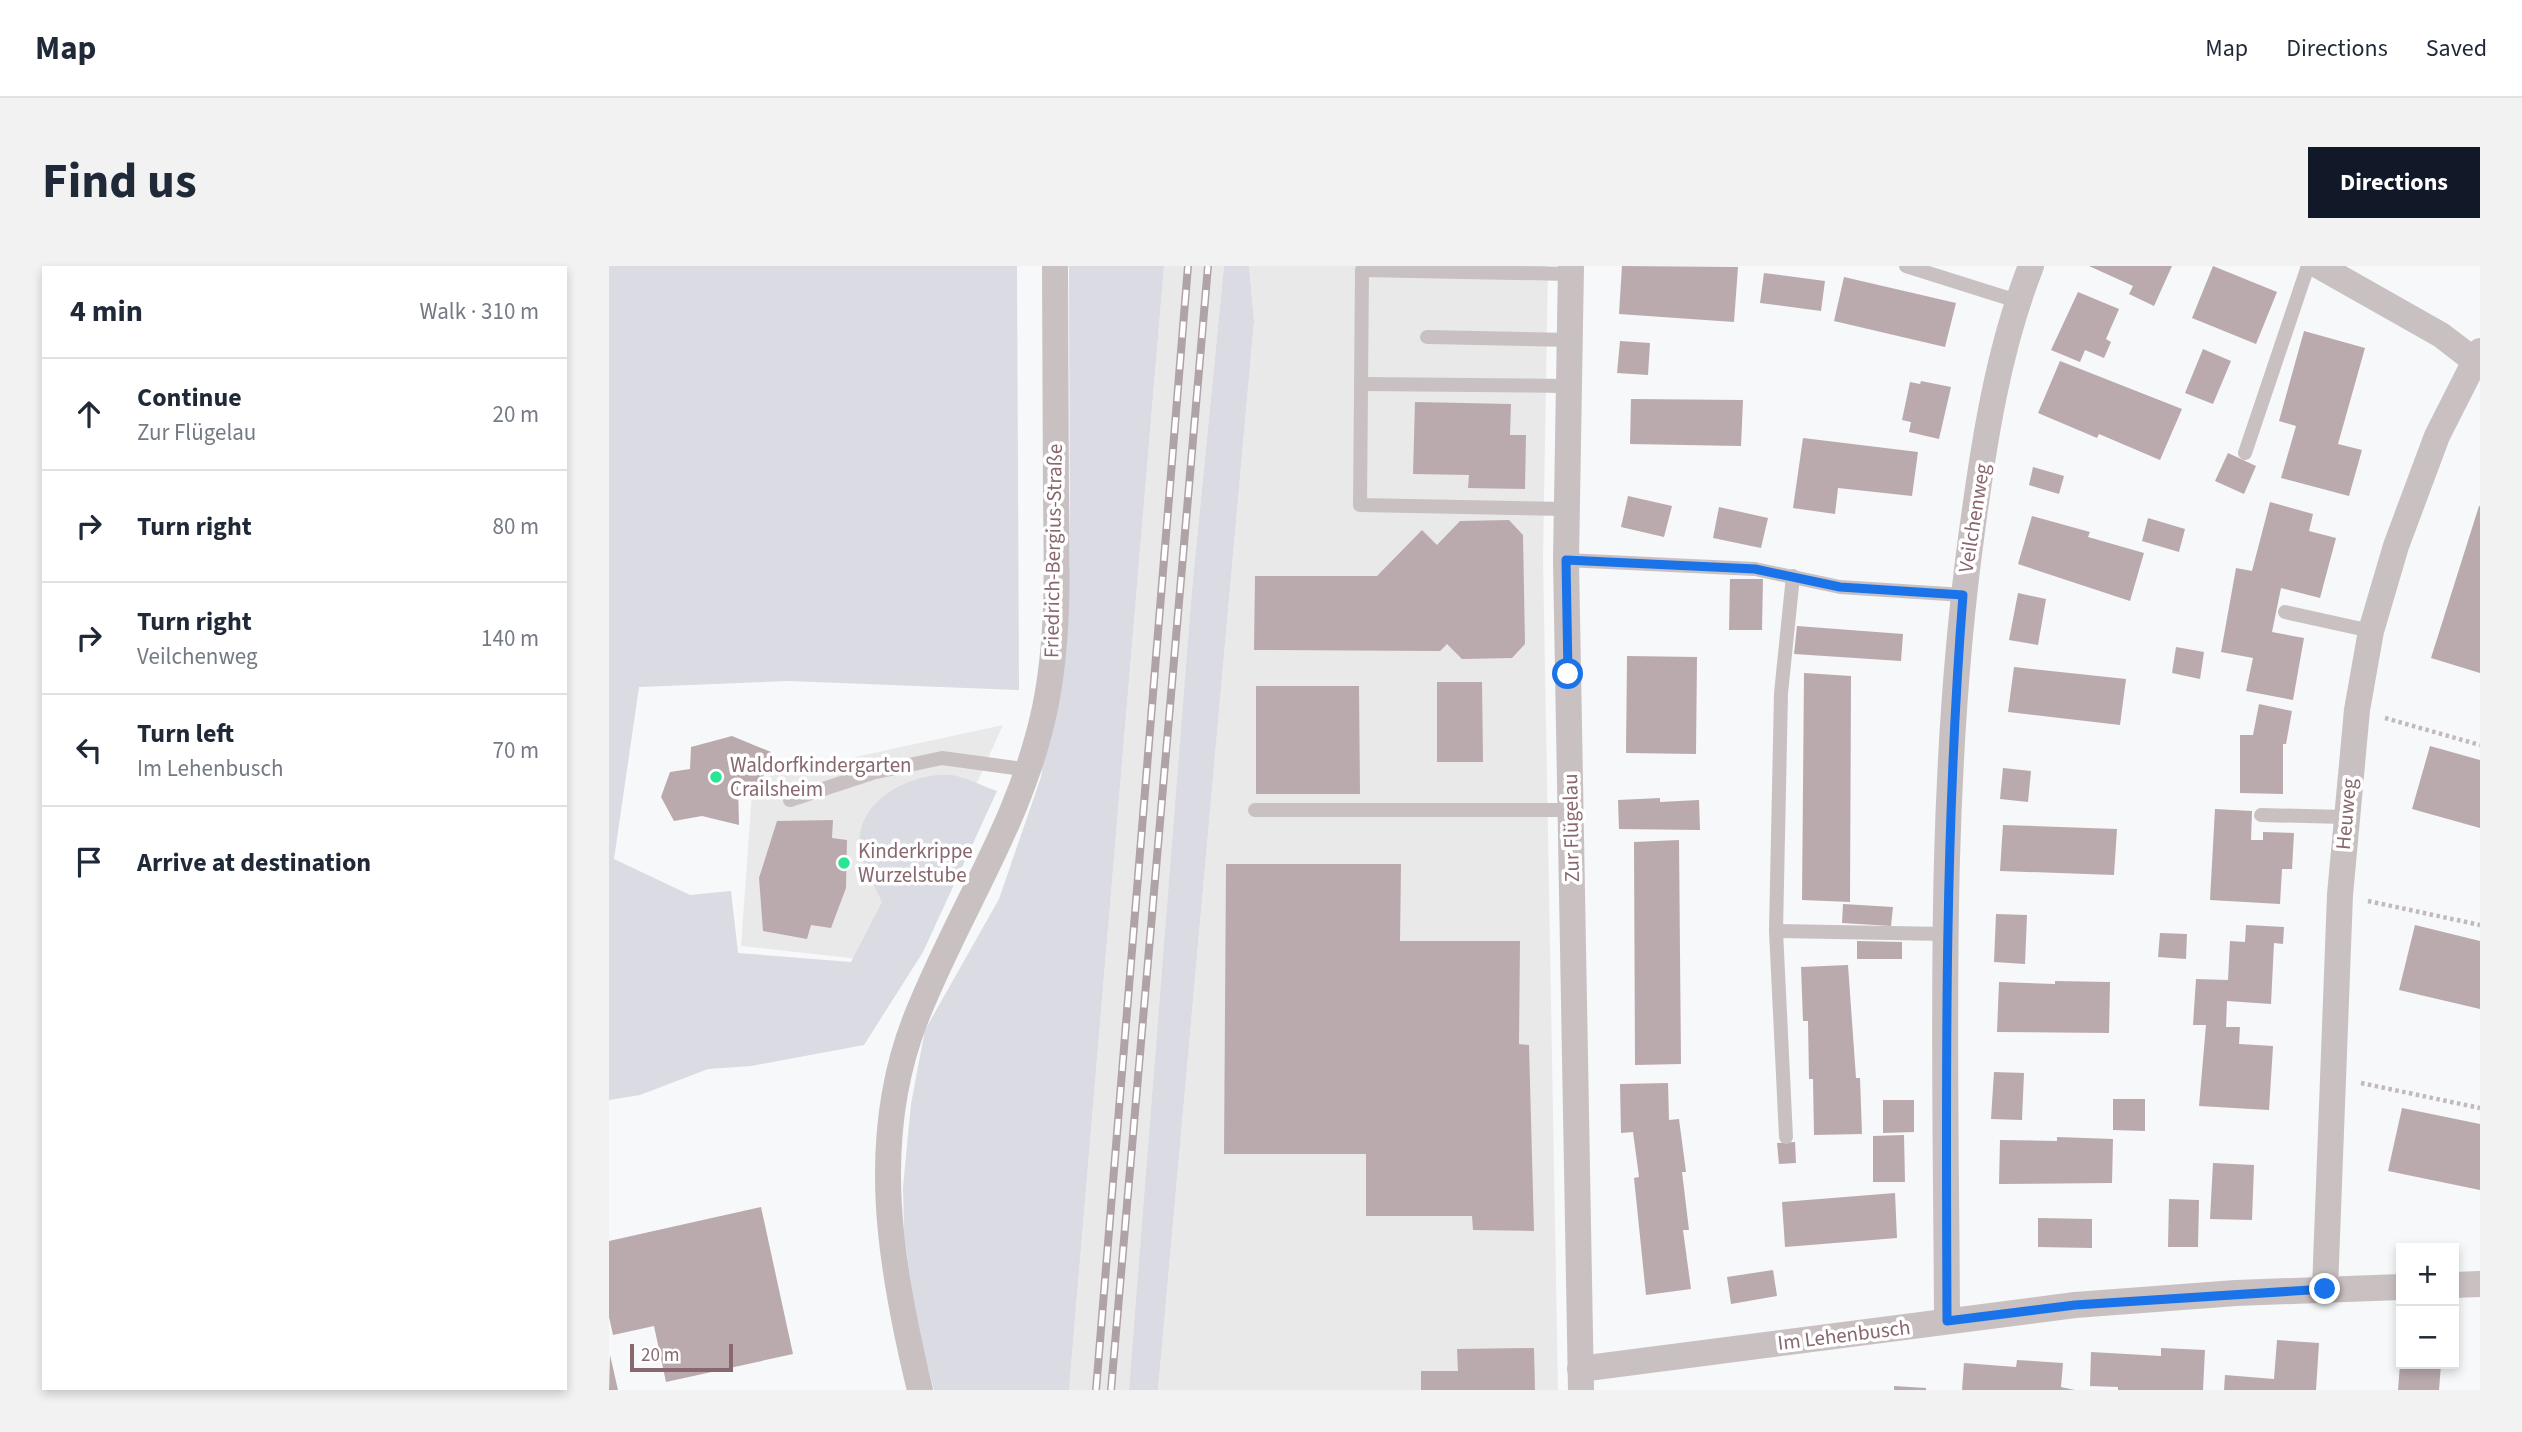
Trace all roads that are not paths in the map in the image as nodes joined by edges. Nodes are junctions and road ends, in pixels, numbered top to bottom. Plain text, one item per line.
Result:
1 (1055, 266) edge
2 (1906, 266) edge
3 (2031, 266) edge
4 (2308, 266) edge
5 (2319, 266) edge
6 (1571, 270) edge
7 (2017, 301) junction
8 (1427, 337) dead end
9 (1570, 340) junction
10 (2478, 359) edge
11 (1361, 384) junction
12 (1569, 386) junction
13 (2245, 453) dead end
14 (1567, 509) junction
15 (1566, 560) junction
16 (1793, 576) junction
17 (1963, 595) junction
18 (2285, 612) dead end
19 (2371, 631) junction
20 (1030, 770) junction
21 (790, 800) dead end
22 (1255, 810) dead end
23 (1571, 810) junction
24 (2261, 815) dead end
25 (2345, 817) junction
26 (1776, 931) junction
27 (1946, 934) junction
28 (1786, 1137) dead end
29 (2480, 1284) edge
30 (2459, 1285) edge
31 (2396, 1287) edge
32 (2325, 1289) junction
33 (1947, 1321) junction
34 (1581, 1379) edge
35 (920, 1390) edge

1 - 20 street, Friedrich-Bergius-Straße
2 - 7 lane
3 - 7 street, Veilchenweg
4 - 13 lane
5 - 10 street
6 - 9 street, Zur Flügelau
6 - 11 lane
7 - 17 street, Veilchenweg
8 - 9 lane
9 - 12 street, Zur Flügelau
10 - 19 street, Heuweg
11 - 12 lane
11 - 14 lane
12 - 14 street, Zur Flügelau
14 - 15 street, Zur Flügelau
15 - 16 lane
15 - 23 street, Zur Flügelau
16 - 17 lane
16 - 26 lane
17 - 27 street, Veilchenweg
18 - 19 lane
19 - 25 street, Heuweg
20 - 21 lane
20 - 35 street, Friedrich-Bergius-Straße
22 - 23 lane
23 - 34 street, Zur Flügelau
24 - 25 lane
25 - 32 street, Heuweg
26 - 27 lane
26 - 28 lane
27 - 33 street, Veilchenweg
29 - 30 street
31 - 32 street, Im Lehenbusch
32 - 33 street, Im Lehenbusch
33 - 34 street, Im Lehenbusch

